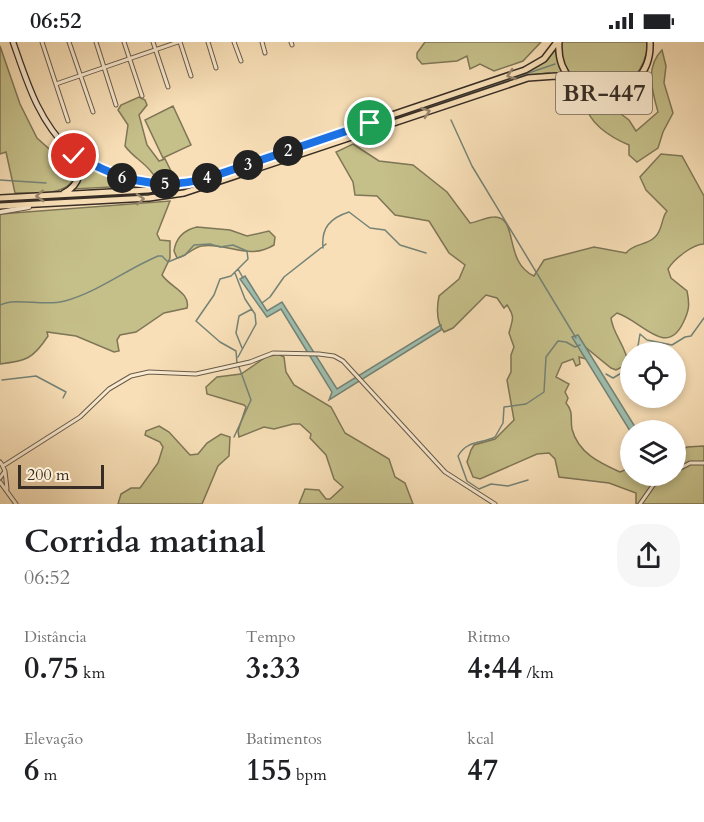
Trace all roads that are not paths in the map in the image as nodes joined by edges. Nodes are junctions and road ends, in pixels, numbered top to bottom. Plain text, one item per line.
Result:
1 (13, 42) edge
2 (42, 42) edge
3 (69, 42) edge
4 (96, 42) edge
5 (124, 42) edge
6 (153, 42) edge
7 (179, 42) edge
8 (208, 42) edge
9 (234, 42) edge
10 (262, 42) edge
11 (558, 42) edge
12 (655, 42) edge
13 (650, 45) edge
14 (155, 50) junction
15 (266, 53) dead end
16 (130, 59) junction
17 (241, 61) dead end
18 (104, 68) junction
19 (216, 68) dead end
20 (81, 76) junction
21 (191, 76) dead end
22 (56, 84) junction
23 (578, 84) junction
24 (168, 87) dead end
25 (142, 96) dead end
26 (116, 105) dead end
27 (93, 112) dead end
28 (68, 121) dead end
29 (70, 151) junction
30 (208, 178) junction
31 (59, 195) junction
32 (0, 198) edge
33 (39, 204) junction
34 (0, 206) edge
35 (0, 212) edge
36 (704, 463) edge
37 (1, 464) edge
38 (686, 465) edge
39 (5, 471) junction
40 (0, 480) edge
41 (653, 486) edge
42 (9, 493) junction
43 (16, 504) edge
44 (495, 504) edge
45 (640, 504) edge

1 - 29 main road
2 - 22 street
3 - 20 street
4 - 18 street
5 - 16 street
6 - 14 street
7 - 14 street
7 - 21 street
8 - 19 street
9 - 17 street
10 - 15 street
11 - 23 main road, BR-447
11 -> 30 main road, BR-447
12 - 13 main road, BR-447
13 - 23 main road, BR-447
14 - 16 street
14 - 24 street
16 - 18 street
16 - 25 street
18 - 20 street
18 - 26 street
20 - 22 street
20 - 27 street
22 - 28 street
33 -> 23 main road, BR-447
29 - 30 main road
29 - 31 main road
30 - 31 main road, BR-447
31 -> 32 main road, BR-447
33 - 34 main road, BR-447
33 - 35 street
36 - 38 street
37 - 39 street
37 - 44 street
39 - 40 street
39 - 42 street
40 - 42 street
41 - 45 street
42 - 43 street

